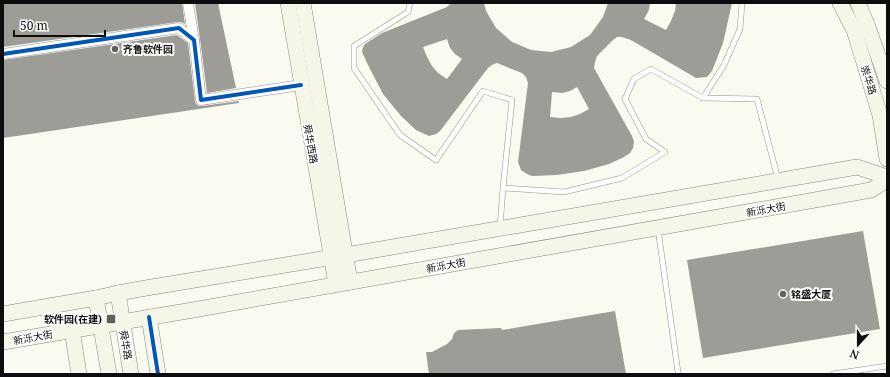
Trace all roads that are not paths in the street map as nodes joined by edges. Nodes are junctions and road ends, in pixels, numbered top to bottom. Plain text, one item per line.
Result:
1 (188, 3) edge
2 (288, 3) edge
3 (303, 3) edge
4 (410, 3) edge
5 (742, 3) edge
6 (840, 3) edge
7 (858, 3) edge
8 (194, 40) junction
9 (3, 54) edge
10 (887, 81) edge
11 (301, 86) junction
12 (703, 98) junction
13 (887, 160) edge
14 (887, 179) edge
15 (778, 180) junction
16 (503, 188) junction
17 (500, 228) junction
18 (658, 228) junction
19 (346, 255) junction
20 (331, 258) junction
21 (343, 283) junction
22 (118, 293) junction
23 (96, 298) junction
24 (3, 314) edge
25 (149, 317) junction
26 (122, 322) junction
27 (101, 326) junction
28 (72, 330) junction
29 (3, 342) edge
30 (887, 366) edge
31 (79, 374) edge
32 (109, 374) edge
33 (131, 374) edge
34 (158, 374) edge
35 (680, 374) edge
36 (833, 374) edge

1 - 8 street
2 - 11 main road, 舜华西路
3 - 19 main road, 舜华西路
4 - 16 lane
5 - 12 lane
6 - 13 main road, 崇华路
7 - 10 main road, 崇华路
8 - 9 street
8 - 11 street
11 - 20 main road, 舜华西路
12 - 15 lane
12 - 16 lane
14 - 15 main road, 新泺大街
14 - 18 main road, 新泺大街
15 - 17 main road, 新泺大街
16 - 17 lane
17 - 19 main road, 新泺大街
18 - 21 main road, 新泺大街
18 - 35 lane
19 - 20 main road, 新泺大街
19 - 21 main road, 舜华西路
20 - 21 main road, 舜华西路
20 - 22 main road, 新泺大街
21 - 25 main road, 新泺大街
22 - 23 main road, 新泺大街
22 - 26 main road, 舜华路
23 - 24 main road, 新泺大街
23 - 27 main road
25 - 26 main road, 新泺大街
25 - 34 main road
26 - 27 main road, 新泺大街
26 - 33 main road, 舜华路
27 - 28 main road, 新泺大街
27 - 32 main road
28 - 29 main road, 新泺大街
28 - 31 main road
30 - 36 lane

